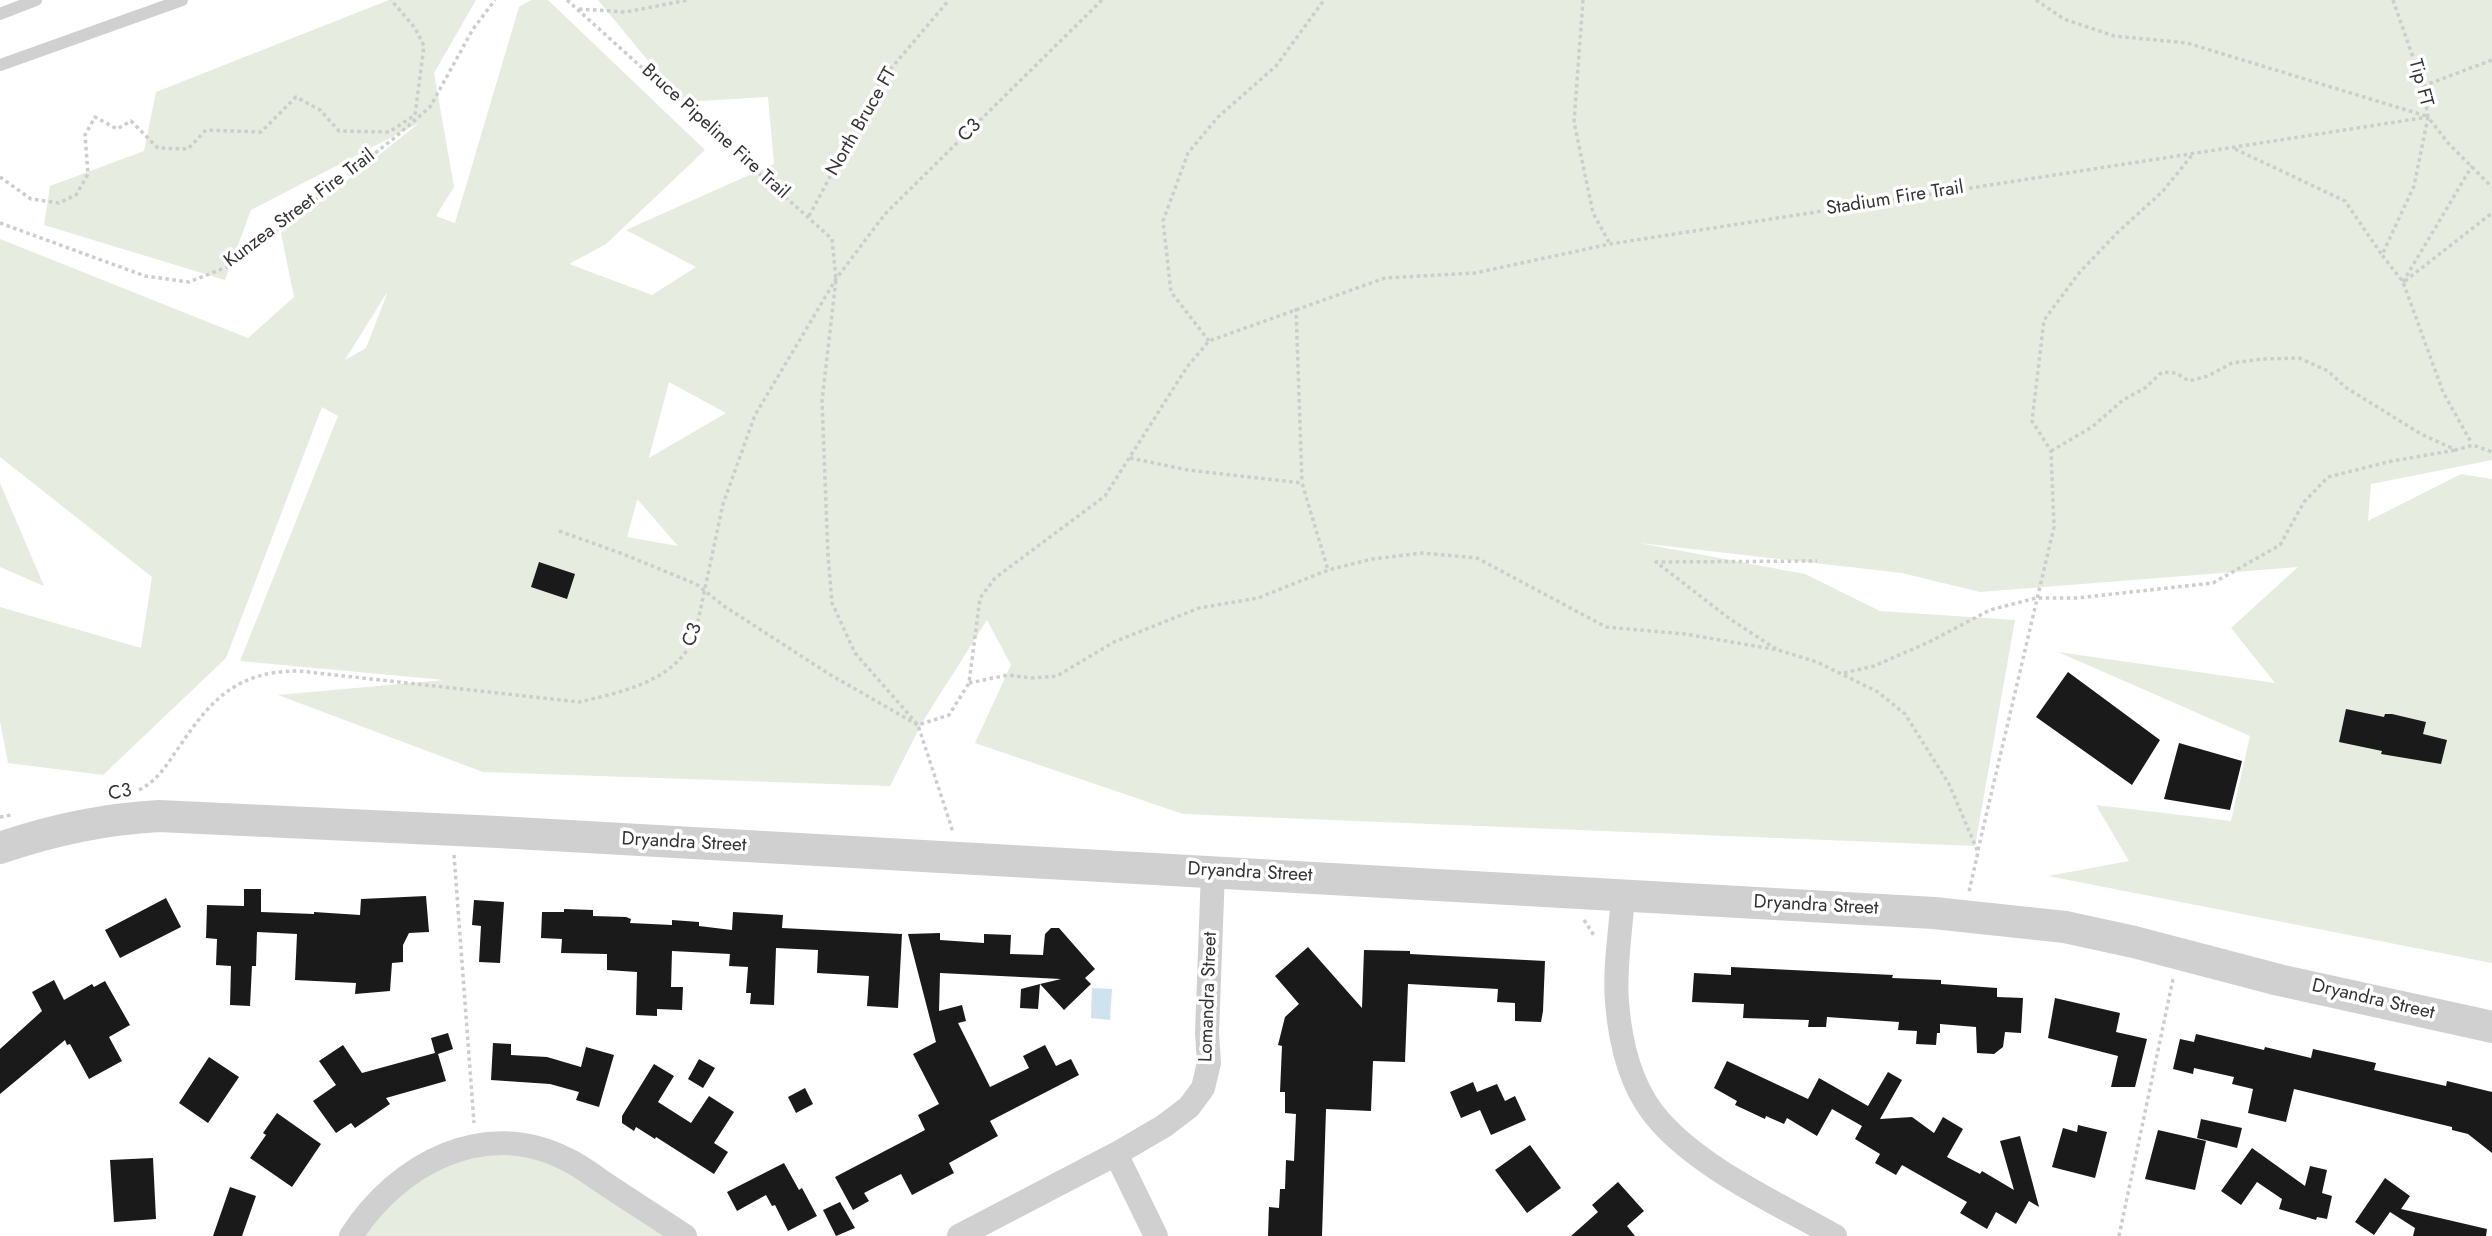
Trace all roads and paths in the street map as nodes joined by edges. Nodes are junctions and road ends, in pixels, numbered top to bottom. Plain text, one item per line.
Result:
1 (36, 0) edge
2 (182, 0) edge
3 (391, 0) edge
4 (495, 0) edge
5 (567, 0) edge
6 (688, 0) edge
7 (949, 0) edge
8 (1102, 0) edge
9 (1324, 0) edge
10 (1583, 0) edge
11 (2036, 0) edge
12 (2393, 0) edge
13 (577, 9) junction
14 (0, 14) edge
15 (2492, 59) edge
16 (0, 65) edge
17 (2423, 86) junction
18 (2428, 117) junction
19 (2234, 149) junction
20 (2195, 152) junction
21 (2472, 166) junction
22 (0, 177) edge
23 (2492, 187) edge
24 (2492, 213) edge
25 (809, 216) junction
26 (0, 223) edge
27 (1610, 244) junction
28 (2382, 255) junction
29 (836, 279) junction
30 (2403, 282) junction
31 (1296, 308) junction
32 (1209, 341) junction
33 (2473, 445) junction
34 (2456, 450) junction
35 (2051, 451) junction
36 (2492, 452) edge
37 (1130, 458) junction
38 (1302, 483) junction
39 (559, 531) dead end
40 (1817, 561) dead end
41 (1328, 570) junction
42 (705, 590) junction
43 (2036, 598) junction
44 (1778, 650) junction
45 (1842, 674) junction
46 (969, 683) junction
47 (918, 725) junction
48 (137, 791) dead end
49 (14, 814) dead end
50 (0, 817) edge
51 (453, 846) dead end
52 (0, 848) edge
53 (1978, 852) junction
54 (962, 858) junction
55 (1213, 871) junction
56 (1623, 895) junction
57 (1965, 916) junction
58 (2175, 970) dead end
59 (2492, 1027) edge
60 (475, 1145) junction
61 (1116, 1154) junction
62 (351, 1236) edge
63 (685, 1236) edge
64 (959, 1236) edge
65 (1156, 1236) edge
66 (1835, 1236) edge
67 (2119, 1236) edge

1 - 14 lane
2 - 16 lane
3 - 22 path
4 - 26 path, Kunzea Street Fire Trail
5 - 13 path, Bruce Pipeline Fire Trail
6 - 13 path
7 - 25 path, North Bruce FT
8 - 29 path, C3
9 - 32 path
10 - 27 path
11 - 18 path
12 - 17 path, Tip FT
13 - 25 path, Bruce Pipeline Fire Trail
15 - 17 path
17 - 18 path, Tip FT
18 - 19 path, Stadium Fire Trail
18 - 21 path, Tip FT
18 - 28 path
19 - 20 path, Stadium Fire Trail
19 - 28 path
20 - 27 path, Stadium Fire Trail
20 - 35 path
21 - 23 path, Tip FT
21 - 30 path
24 - 30 path
25 - 29 path, Bruce Pipeline Fire Trail
27 - 31 path, Stadium Fire Trail
28 - 30 path
29 - 42 path, C3
29 - 47 path, Bruce Pipeline Fire Trail
30 - 33 path
31 - 32 path, Stadium Fire Trail
31 - 38 path
32 - 37 path
33 - 34 path
33 - 36 path
34 - 35 path
34 - 43 path
35 - 43 path
37 - 38 path
37 - 46 path
38 - 41 path
39 - 42 path
40 - 44 path
41 - 44 path
41 - 46 path
42 - 47 path
42 - 48 path, C3
43 - 45 path
43 - 53 path
44 - 45 path
45 - 53 path
46 - 47 path
47 - 54 path
49 - 50 path
51 - 60 path
52 - 54 street, Dryandra Street
53 - 57 path
54 - 55 street, Dryandra Street
55 - 56 street, Dryandra Street
55 - 61 street, Lomandra Street
56 - 57 street, Dryandra Street
56 - 66 street
57 - 59 street, Dryandra Street
58 - 67 path
60 - 62 street
60 - 63 street
61 - 64 street, Lomandra Street
61 - 65 street

